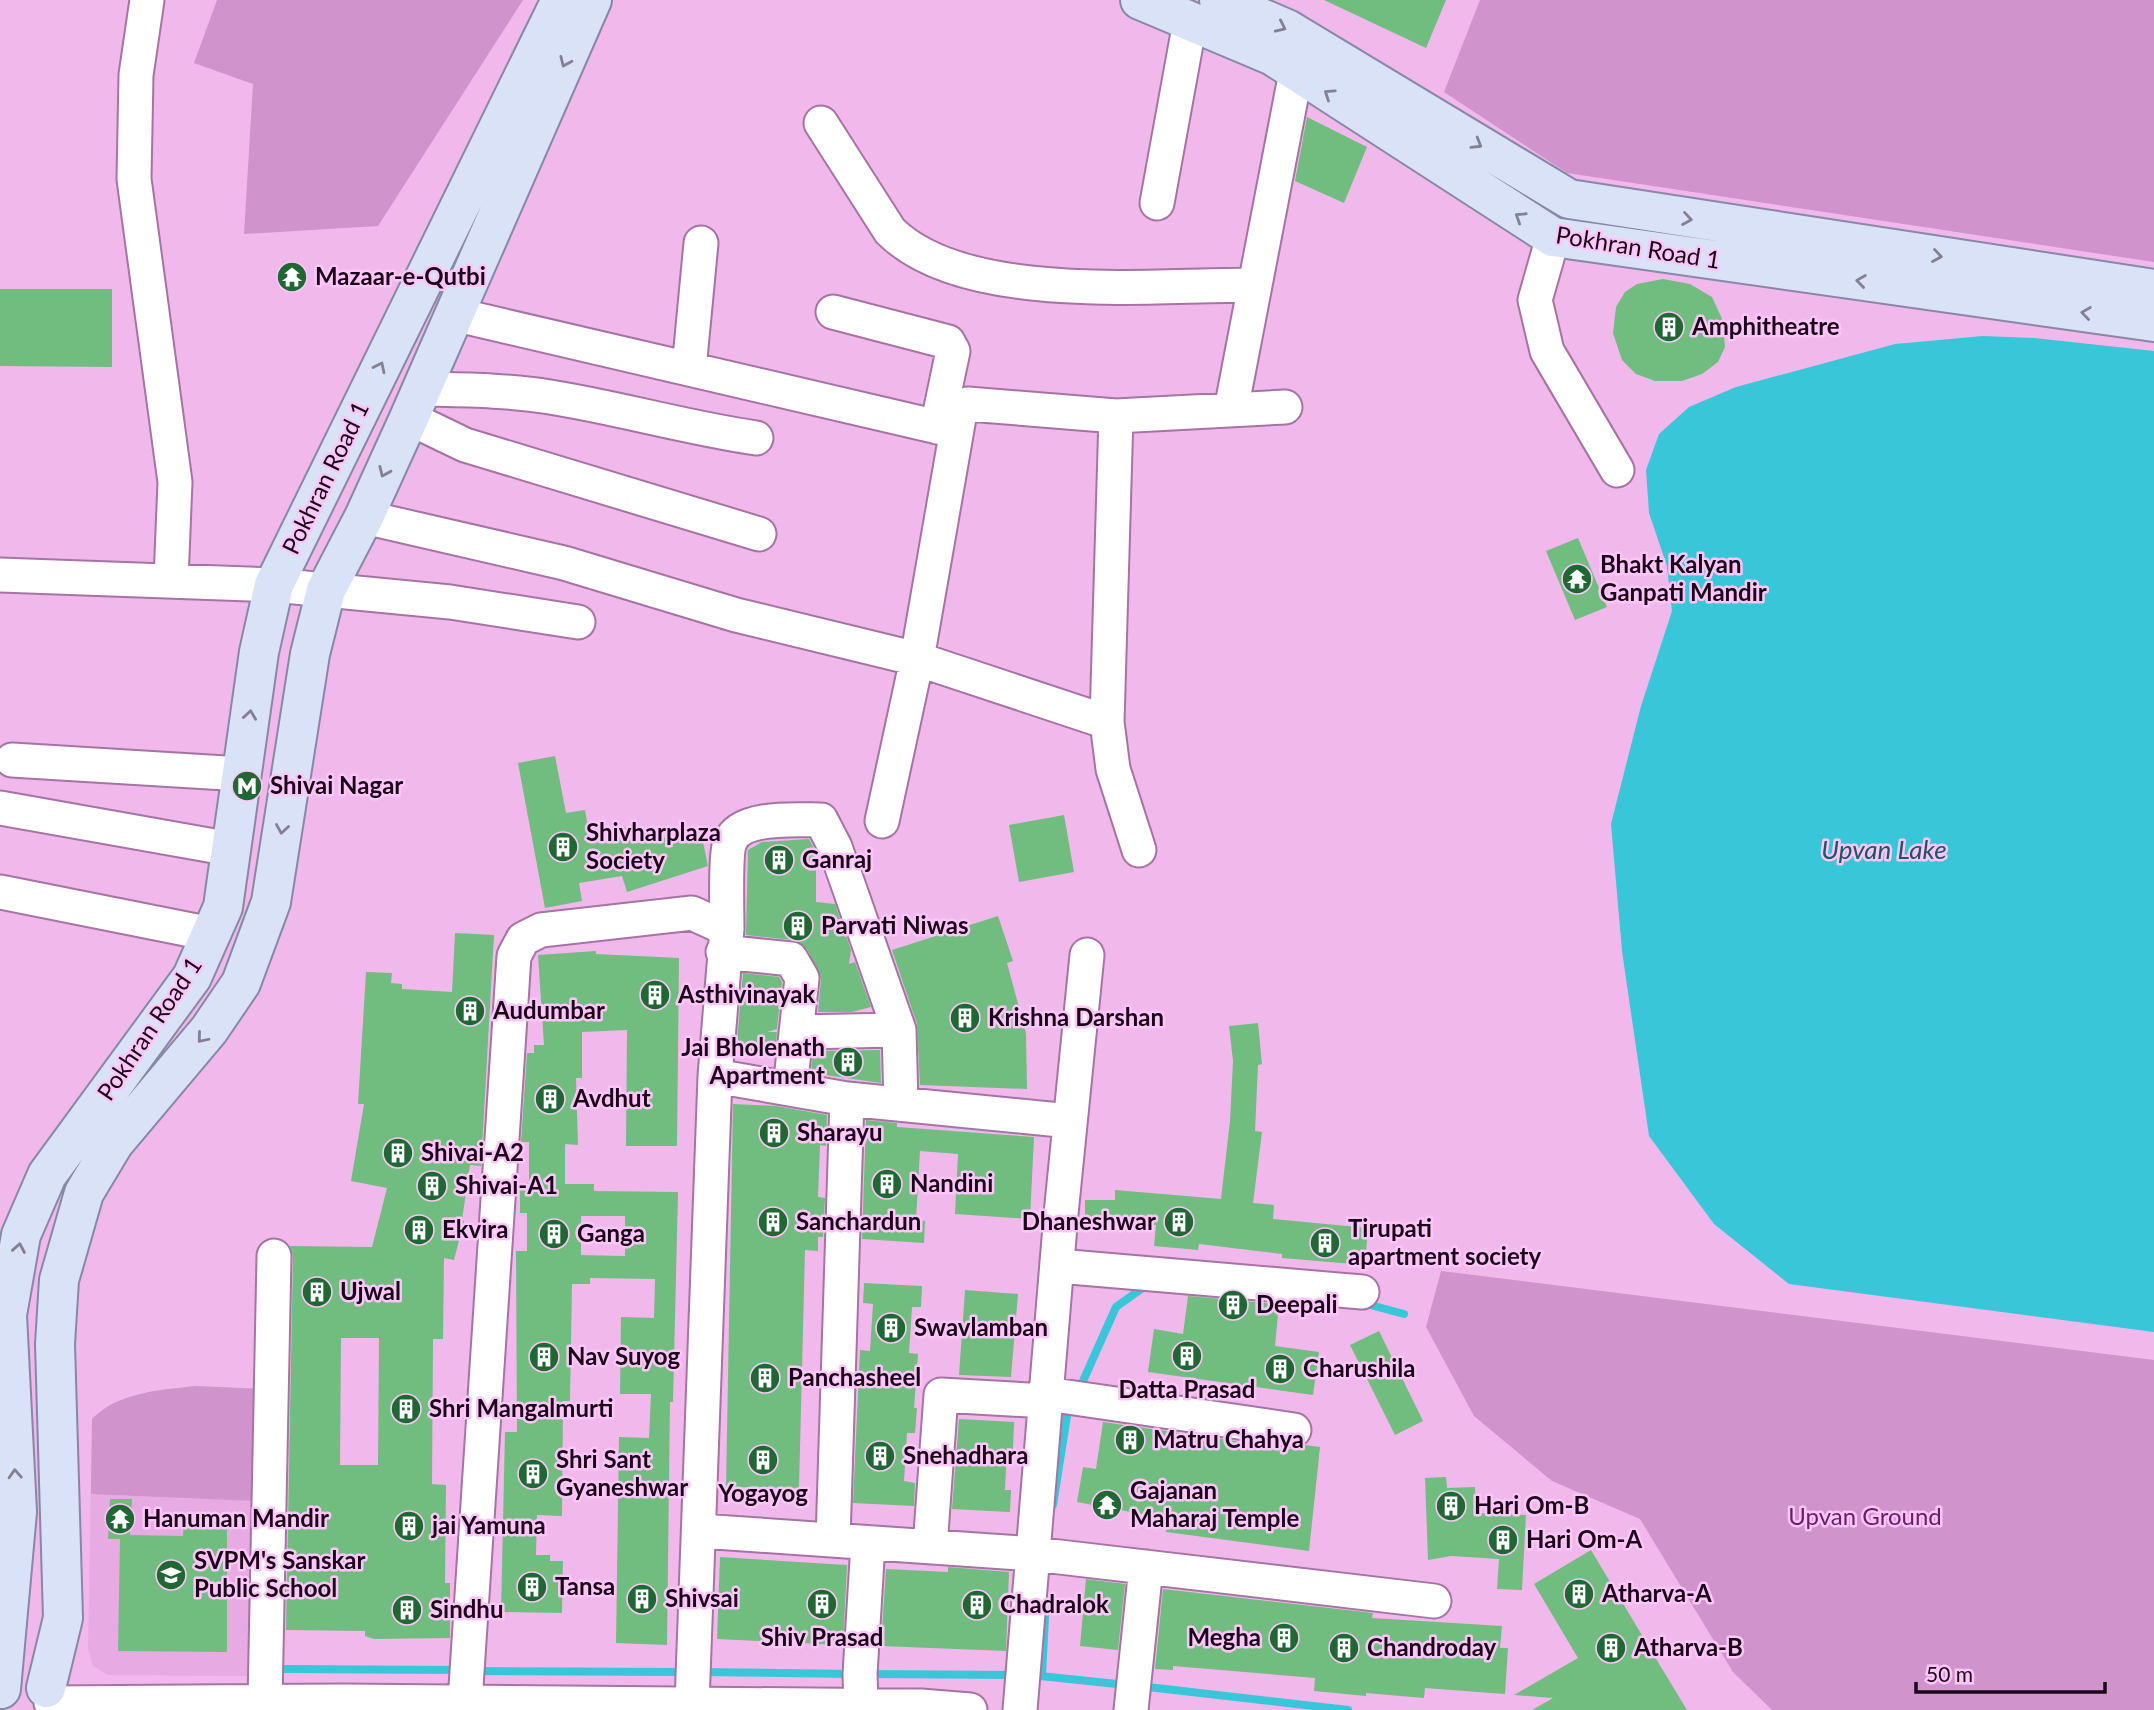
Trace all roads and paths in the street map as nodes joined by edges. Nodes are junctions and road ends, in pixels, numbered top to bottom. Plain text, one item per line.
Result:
1 (147, 0) edge
2 (561, 0) edge
3 (592, 0) edge
4 (1140, 0) edge
5 (1204, 11) edge
6 (1296, 72) junction
7 (821, 123) dead end
8 (1569, 199) junction
9 (1157, 203) dead end
10 (1553, 237) junction
11 (701, 243) dead end
12 (1255, 285) junction
13 (2154, 289) edge
14 (833, 312) dead end
15 (453, 314) junction
16 (2154, 322) edge
17 (689, 369) junction
18 (415, 403) junction
19 (1285, 407) dead end
20 (1231, 410) junction
21 (1116, 416) junction
22 (946, 429) junction
23 (756, 438) dead end
24 (1618, 470) dead end
25 (364, 517) junction
26 (759, 534) dead end
27 (0, 575) edge
28 (170, 580) junction
29 (274, 585) junction
30 (326, 590) junction
31 (578, 622) dead end
32 (917, 659) junction
33 (1107, 722) junction
34 (12, 760) dead end
35 (242, 774) junction
36 (0, 808) edge
37 (883, 821) dead end
38 (231, 849) junction
39 (1139, 850) dead end
40 (0, 892) edge
41 (211, 934) junction
42 (725, 941) junction
43 (1087, 955) dead end
44 (899, 1030) junction
45 (796, 1032) junction
46 (715, 1076) junction
47 (790, 1089) junction
48 (847, 1099) junction
49 (901, 1103) junction
50 (1070, 1121) junction
51 (274, 1256) dead end
52 (1058, 1266) junction
53 (1362, 1292) dead end
54 (1047, 1397) junction
55 (1294, 1430) dead end
56 (60, 1511) junction
57 (17, 1512) junction
58 (700, 1531) junction
59 (833, 1540) junction
60 (868, 1543) junction
61 (930, 1547) junction
62 (1034, 1554) junction
63 (1146, 1567) junction
64 (1434, 1601) dead end
65 (1, 1690) edge
66 (49, 1700) edge
67 (265, 1702) junction
68 (465, 1702) junction
69 (692, 1704) junction
70 (343, 1706) edge
71 (861, 1706) junction
72 (921, 1708) edge
73 (970, 1710) edge
74 (1020, 1710) edge
75 (1131, 1710) edge

1 - 28 street
29 -> 2 main road, Pokhran Road 1
3 -> 15 main road, Pokhran Road 1
4 - 5 main road, Pokhran Road 1
5 - 6 main road, Pokhran Road 1
5 -> 8 main road, Pokhran Road 1
5 - 9 street
10 -> 6 main road, Pokhran Road 1
6 - 12 street
7 - 12 street
8 - 10 main road
8 -> 13 main road, Pokhran Road 1
16 -> 10 main road, Pokhran Road 1
10 - 24 street
11 - 17 street
12 - 20 street
14 - 22 street
15 - 17 street
15 - 18 main road, Pokhran Road 1
17 - 22 street
18 - 23 street
18 -> 25 main road, Pokhran Road 1
18 - 26 street
19 - 20 street
20 - 21 street
21 - 22 street
21 - 33 street
22 - 32 street
25 - 30 main road, Pokhran Road 1
25 - 32 street
27 - 28 street
28 - 29 street
29 - 30 street
35 -> 29 main road, Pokhran Road 1
30 - 31 street
30 -> 56 main road, Pokhran Road 1
32 - 33 street
32 - 37 street
33 - 39 street
34 - 35 street
35 - 38 main road, Pokhran Road 1
36 - 38 street
38 - 41 main road, Pokhran Road 1
40 - 41 street
57 -> 41 main road, Pokhran Road 1
42 - 44 street
42 - 45 street
42 - 46 street
42 - 68 street
43 - 50 street
44 - 45 street
44 - 49 street
45 - 47 street
46 - 47 street
46 - 58 street
47 - 48 street
48 - 49 street
48 - 59 street
49 - 50 street
50 - 52 street
51 - 67 street
52 - 53 street
52 - 54 street
54 - 55 street
54 - 61 street
54 - 62 street
56 - 57 main road
56 - 66 main road, Pokhran Road 1
57 - 65 main road, Pokhran Road 1
58 - 59 street
58 - 69 street
59 - 60 street
60 - 61 street
60 - 71 street
61 - 62 street
62 - 63 street
62 - 74 street
63 - 64 street
63 - 75 street
65 - 66 main road
66 - 67 street
67 - 70 street
68 - 69 street
68 - 70 street
69 - 71 street
71 - 72 street
72 - 73 street

